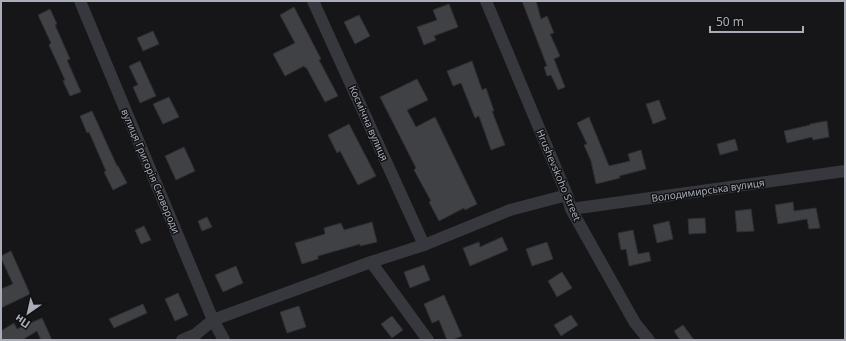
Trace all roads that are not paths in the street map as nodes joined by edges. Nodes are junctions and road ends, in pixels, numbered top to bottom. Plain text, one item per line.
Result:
1 (80, 1) edge
2 (313, 1) edge
3 (486, 1) edge
4 (845, 171) edge
5 (567, 195) junction
6 (571, 209) junction
7 (424, 245) junction
8 (371, 262) junction
9 (214, 320) junction
10 (182, 340) edge
11 (224, 340) edge
12 (428, 340) edge
13 (649, 340) edge

1 - 9 street, вулиця Григорія Сковороди
2 - 7 street, Космічна вулиця
3 - 5 street, Hrushevskoho Street
4 - 6 street, Володимирська вулиця
5 - 6 street, Hrushevskoho Street
5 - 7 street
6 - 13 street, Hrushevskoho Street
7 - 8 street
8 - 9 street
8 - 12 street
9 - 10 street
9 - 11 street, вулиця Григорія Сковороди

